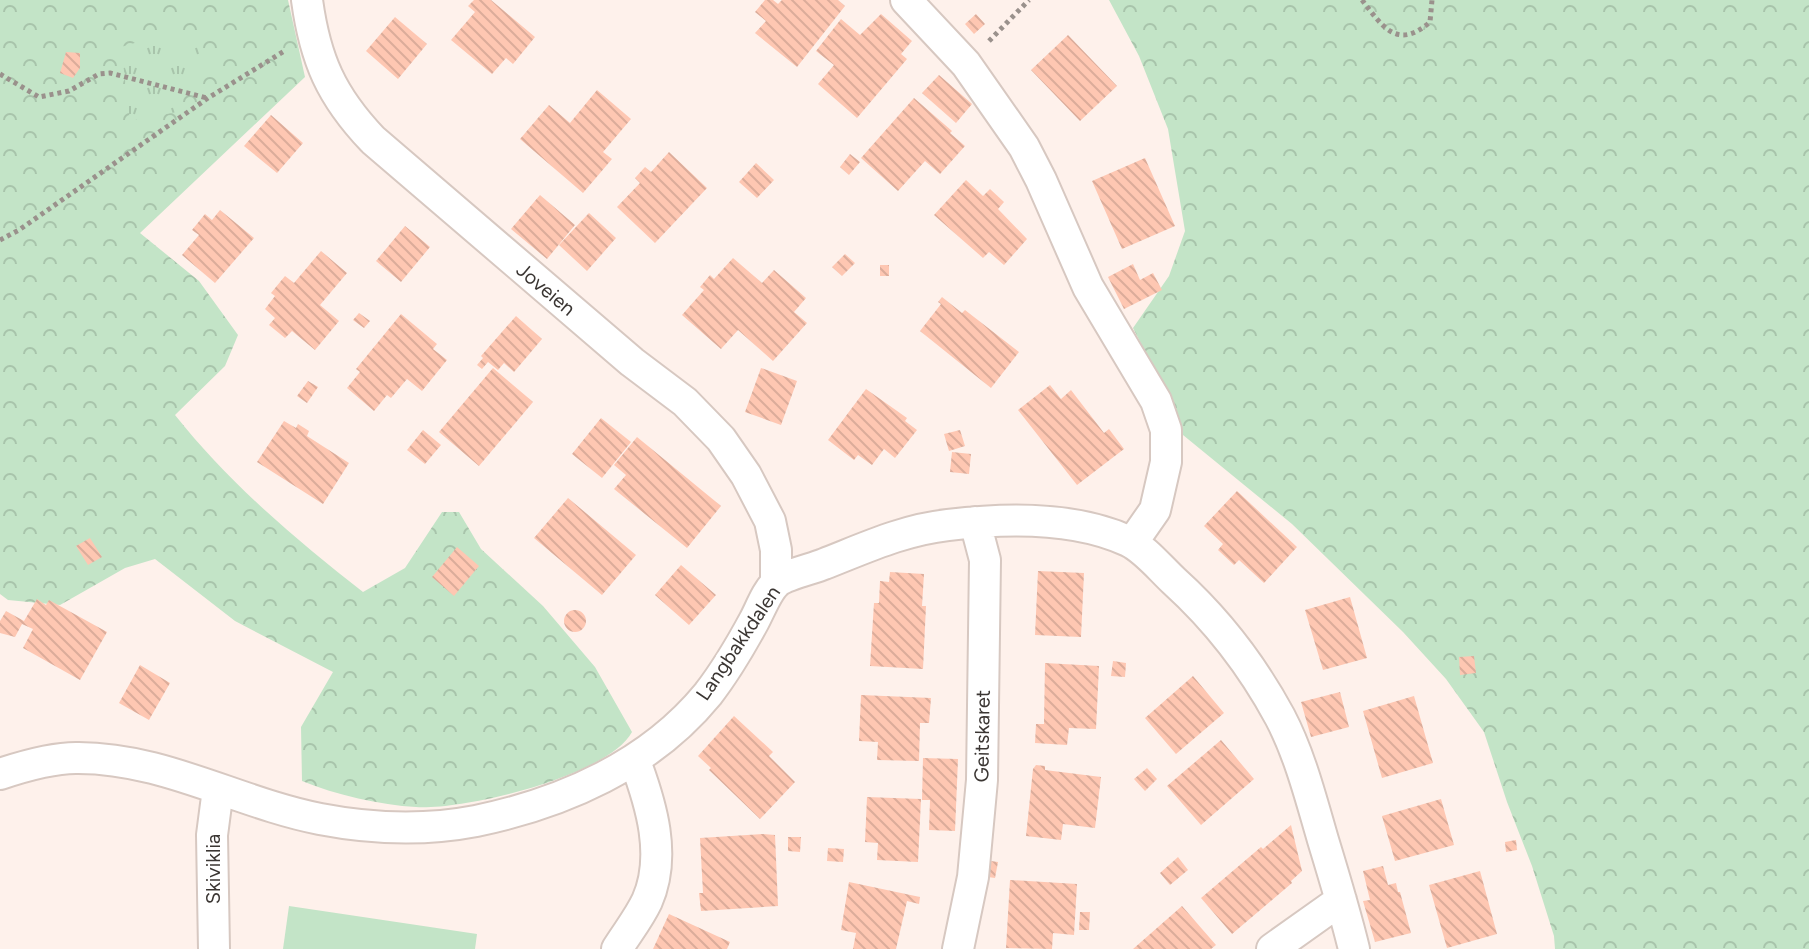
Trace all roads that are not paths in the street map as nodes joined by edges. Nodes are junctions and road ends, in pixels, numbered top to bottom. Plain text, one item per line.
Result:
1 (307, 0) edge
2 (906, 0) edge
3 (975, 522) junction
4 (1132, 543) junction
5 (776, 581) junction
6 (635, 761) junction
7 (0, 774) edge
8 (218, 789) junction
9 (1341, 900) junction
10 (214, 949) edge
11 (617, 949) edge
12 (958, 949) edge
13 (1272, 949) edge
14 (1354, 949) edge

1 - 5 street, Joveien
2 - 4 street
3 - 4 street, Langbakkdalen
3 - 5 street, Langbakkdalen
3 - 12 street, Geitskaret
4 - 9 street, Langbakkdalen
5 - 6 street, Langbakkdalen
6 - 8 street, Langbakkdalen
6 - 11 street
7 - 8 street, Langbakkdalen
8 - 10 street, Skiviklia
9 - 13 street
9 - 14 street, Langbakkdalen

